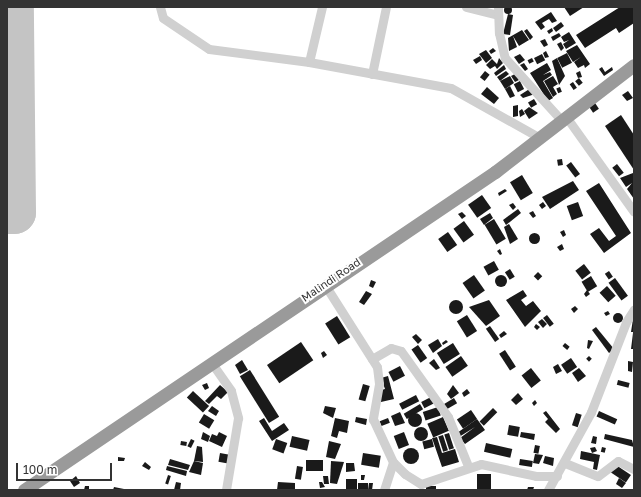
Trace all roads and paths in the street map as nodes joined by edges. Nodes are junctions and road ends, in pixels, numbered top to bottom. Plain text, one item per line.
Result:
1 (160, 7) edge
2 (322, 7) edge
3 (386, 7) edge
4 (466, 7) edge
5 (498, 11) edge
6 (309, 62) junction
7 (634, 65) edge
8 (372, 74) junction
9 (565, 120) junction
10 (540, 138) junction
11 (634, 212) edge
12 (325, 285) junction
13 (634, 309) edge
14 (372, 359) junction
15 (211, 362) junction
16 (393, 462) junction
17 (565, 463) junction
18 (468, 466) junction
19 (634, 469) edge
20 (557, 476) junction
21 (24, 490) edge
22 (226, 490) edge
23 (384, 490) edge
24 (548, 490) edge

1 - 6 street
2 - 6 street
3 - 8 street
4 - 5 street
5 - 9 street
6 - 8 street
7 - 9 highway, Malindi Road
8 - 10 street
9 - 10 highway, Malindi Road
9 - 11 street
10 - 12 highway, Malindi Road
12 - 14 street
12 - 15 highway, Malindi Road
13 - 17 street
14 - 16 street
14 - 18 street
15 - 21 highway, Malindi Road
15 - 22 street
16 - 18 street
16 - 23 street
17 - 19 street
17 - 20 street
18 - 20 street
20 - 24 street

